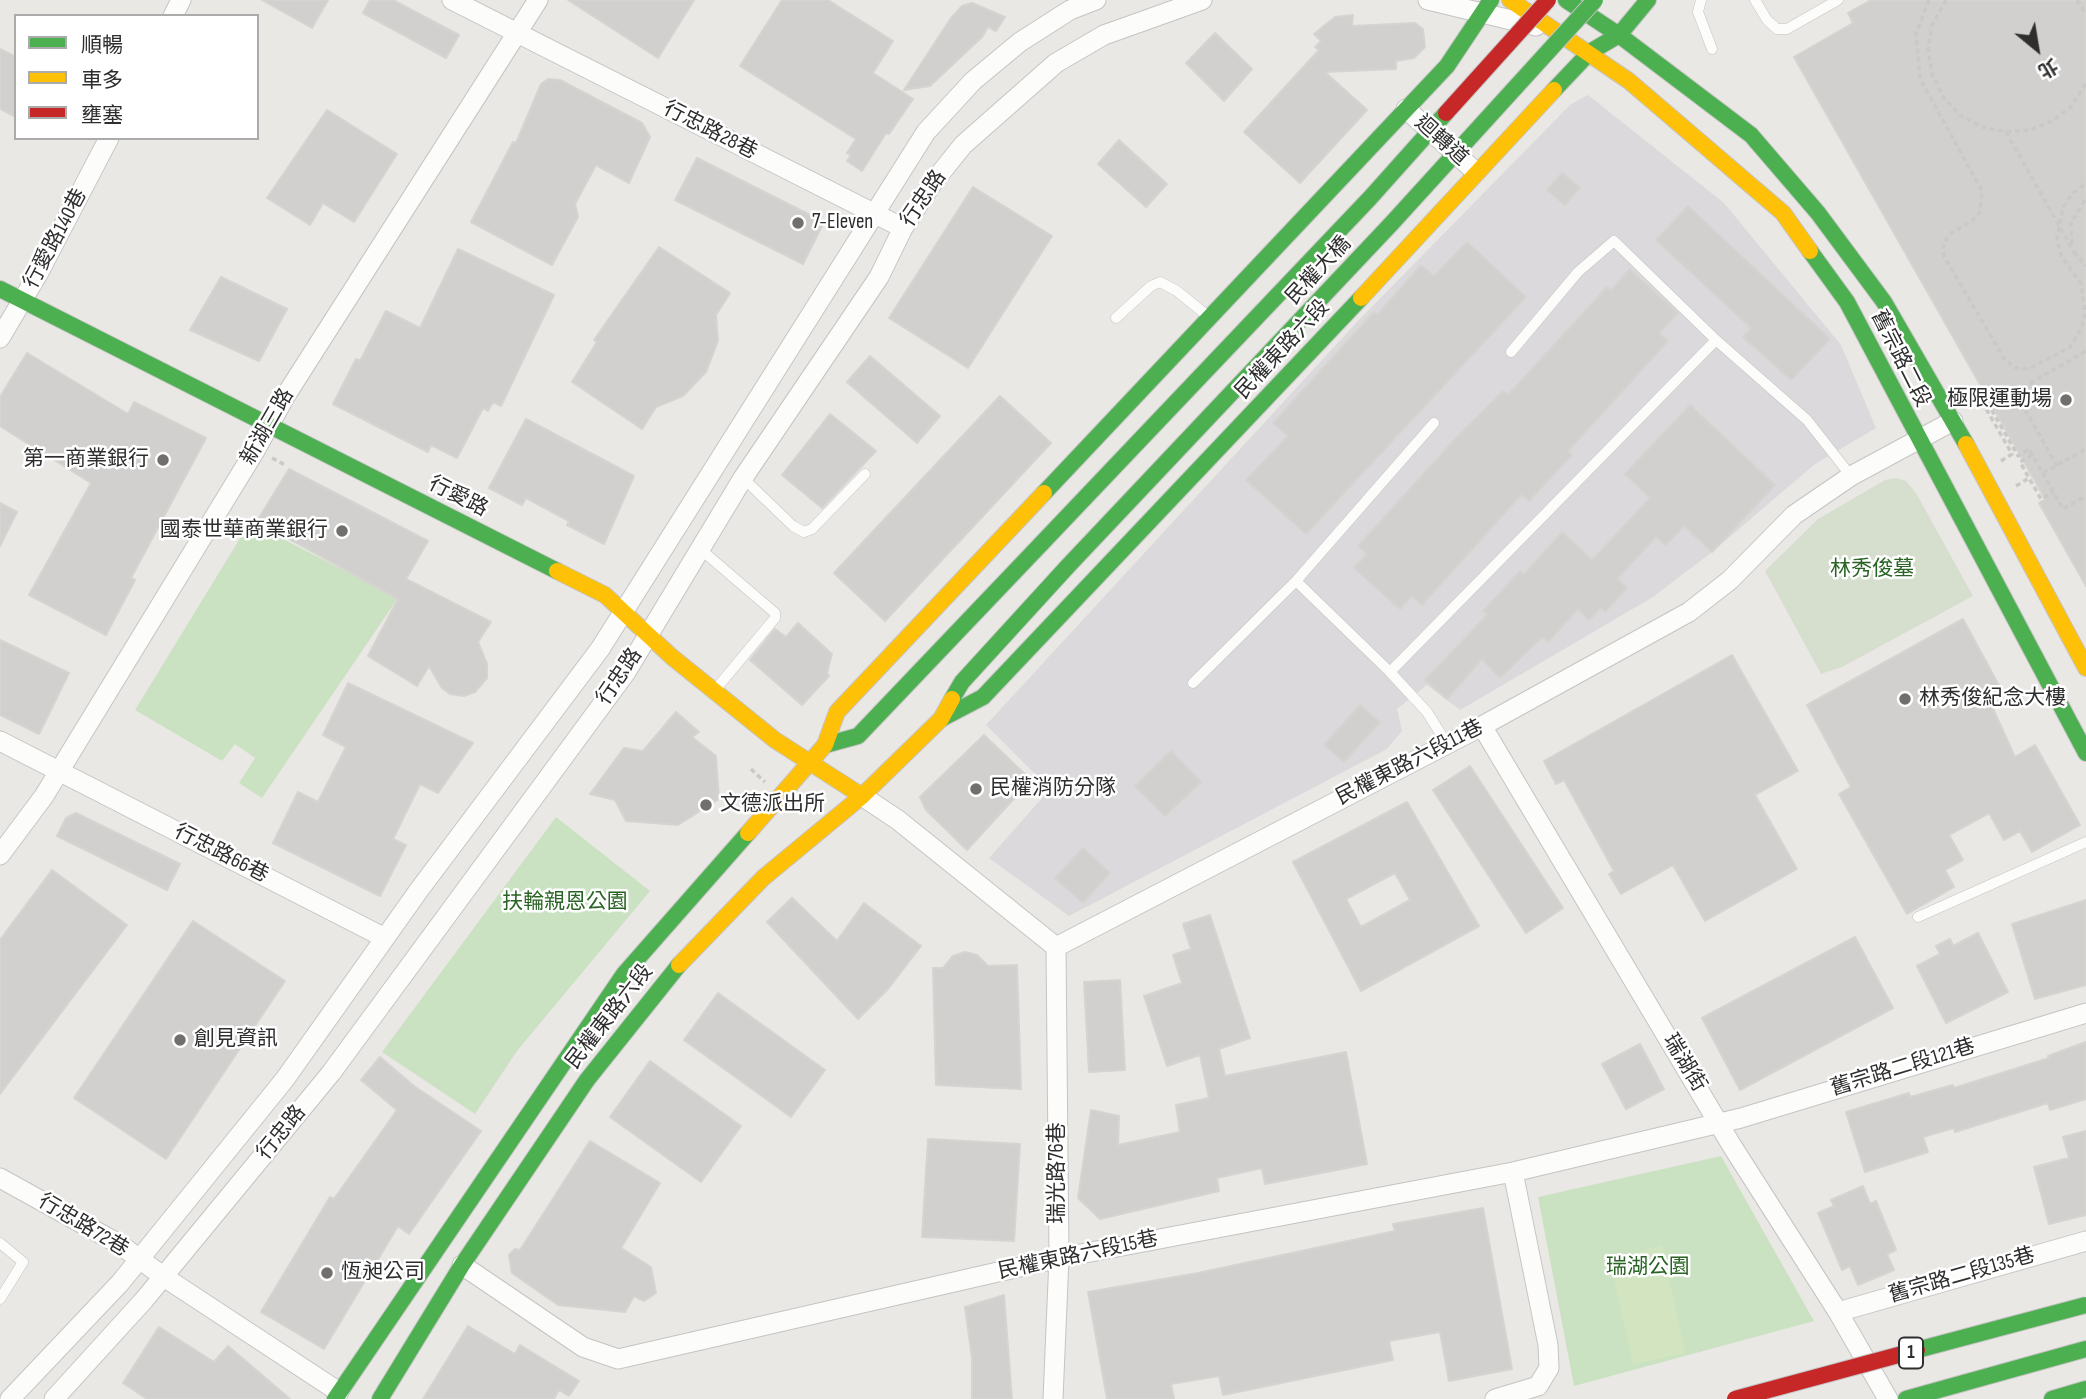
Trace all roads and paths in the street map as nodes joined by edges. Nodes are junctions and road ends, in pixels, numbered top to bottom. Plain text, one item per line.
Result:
1 (452, 0) edge
2 (538, 0) edge
3 (1096, 0) edge
4 (1202, 0) edge
5 (1428, 0) edge
6 (1510, 0) edge
7 (1548, 0) edge
8 (1566, 0) edge
9 (1595, 0) edge
10 (1648, 0) edge
11 (1701, 0) edge
12 (1755, 0) edge
13 (1838, 0) edge
14 (1929, 0) edge
15 (1945, 0) edge
16 (2077, 0) edge
17 (1486, 7) edge
18 (2086, 14) edge
19 (1550, 29) junction
20 (517, 34) junction
21 (1619, 35) junction
22 (1712, 48) dead end
23 (1590, 52) junction
24 (2085, 87) edge
25 (1406, 109) junction
26 (2006, 132) junction
27 (108, 140) edge
28 (1476, 172) junction
29 (2086, 183) edge
30 (2086, 198) edge
31 (874, 214) junction
32 (2058, 223) junction
33 (903, 228) junction
34 (2074, 252) junction
35 (2086, 266) edge
36 (0, 289) edge
37 (22, 301) junction
38 (1116, 318) dead end
39 (1209, 318) junction
40 (0, 338) edge
41 (1716, 340) junction
42 (2086, 351) edge
43 (1511, 352) dead end
44 (1953, 421) junction
45 (1434, 423) dead end
46 (270, 425) junction
47 (1918, 440) junction
48 (2086, 449) edge
49 (2032, 455) junction
50 (2000, 461) dead end
51 (2057, 466) junction
52 (2043, 473) junction
53 (865, 474) dead end
54 (1852, 476) junction
55 (743, 478) junction
56 (2029, 478) junction
57 (2015, 487) dead end
58 (2053, 492) junction
59 (2086, 500) edge
60 (1042, 543) joint
61 (699, 548) junction
62 (1068, 566) joint
63 (1296, 581) junction
64 (624, 610) junction
65 (648, 632) junction
66 (2086, 668) edge
67 (1390, 672) junction
68 (1193, 683) dead end
69 (715, 691) junction
70 (941, 719) junction
71 (1482, 726) junction
72 (0, 741) edge
73 (1447, 744) junction
74 (825, 745) junction
75 (2086, 753) edge
76 (806, 762) junction
77 (58, 771) junction
78 (862, 796) junction
79 (2086, 842) edge
80 (0, 855) edge
81 (1917, 916) dead end
82 (384, 938) junction
83 (1056, 947) junction
84 (2086, 1013) edge
85 (1719, 1123) junction
86 (1513, 1172) junction
87 (0, 1178) edge
88 (2086, 1241) edge
89 (0, 1243) edge
90 (1059, 1258) junction
91 (139, 1259) junction
92 (462, 1265) junction
93 (163, 1277) junction
94 (0, 1299) edge
95 (2086, 1305) edge
96 (1838, 1312) junction
97 (2086, 1349) edge
98 (2086, 1389) edge
99 (337, 1396) edge
100 (10, 1399) edge
101 (54, 1399) edge
102 (380, 1399) edge
103 (1053, 1399) edge
104 (1495, 1399) edge
105 (1735, 1399) edge
106 (1888, 1399) edge
107 (1906, 1399) edge
108 (2052, 1399) edge

1 - 20 street, 行忠路28巷
2 - 20 street, 新湖三路
3 - 31 street, 行忠路
4 - 33 street, 行忠路
5 - 17 street
6 - 19 main road, 舊宗路二段
7 - 60 main road, 民權大橋, bridge
8 - 21 main road, 舊宗路二段
9 - 62 main road, 民權大橋, bridge
10 - 21 main road, 民權東路六段
11 - 22 lane
12 - 13 lane
14 - 32 path
15 - 26 path
16 - 18 path
17 - 19 street
17 - 25 main road, 民權東路六段
19 - 23 main road, 舊宗路二段
20 - 31 street, 行忠路28巷
20 - 46 street, 新湖三路
21 - 23 main road, 民權東路六段
21 - 44 main road, 舊宗路二段
23 - 28 main road, 民權東路六段
23 - 47 main road, 舊宗路二段
24 - 26 path
25 - 28 street, 迴轉道
25 - 39 main road, 民權東路六段
26 - 32 path
27 - 37 street, 行愛路140巷
28 - 70 main road, 民權東路六段
29 - 32 path
30 - 34 path
31 - 33 street, 行忠路28巷
31 - 64 street, 行忠路
32 - 34 path
33 - 55 street, 行忠路
34 - 35 path
36 - 37 main road, 行愛路
37 - 40 street, 行愛路140巷
37 - 46 main road, 行愛路
38 - 39 lane
39 - 74 main road, 民權東路六段
41 - 43 lane
41 - 54 lane
41 - 67 lane
42 - 51 path
44 - 47 street, 民權東路六段11巷
44 - 66 main road, 舊宗路二段
45 - 63 lane
46 - 64 main road, 行愛路
46 - 77 street, 新湖三路
47 - 54 street, 民權東路六段11巷
47 - 75 main road, 舊宗路二段
48 - 51 path
49 - 50 path
49 - 52 path
49 - 56 path
51 - 52 path
52 - 58 path
53 - 55 lane
54 - 71 street, 民權東路六段11巷
55 - 61 street, 行忠路
56 - 57 path
56 - 58 path
58 - 59 path
60 - 74 main road, 民權東路六段
61 - 65 street, 行忠路
61 - 69 lane
62 - 70 main road, 民權東路六段
63 - 67 lane
63 - 68 lane
64 - 65 main road, 行愛路
64 - 82 street, 行忠路
65 - 69 main road, 行愛路
65 - 93 street, 行忠路
67 - 73 lane
69 - 76 main road, 行愛路
70 - 78 main road, 民權東路六段
71 - 73 street, 民權東路六段11巷
71 - 85 street, 瑞湖街
72 - 77 street, 行忠路66巷
73 - 83 street, 民權東路六段11巷
74 - 76 main road, 民權東路六段
76 - 78 main road, 行愛路
76 - 99 main road, 民權東路六段
77 - 80 street, 新湖三路
77 - 82 street, 行忠路66巷
78 - 83 street
78 - 92 main road, 民權東路六段
79 - 81 lane
82 - 91 street, 行忠路
83 - 90 street, 瑞光路76巷
84 - 85 street, 舊宗路二段121巷
85 - 86 street, 民權東路六段15巷
85 - 96 street, 瑞湖街
86 - 90 street, 民權東路六段15巷
86 - 104 street
87 - 91 street, 行忠路72巷
88 - 96 street, 舊宗路二段135巷
89 - 94 lane
90 - 92 street, 民權東路六段15巷
90 - 103 street, 瑞光路76巷
91 - 93 street, 行忠路72巷
91 - 100 street, 行忠路
92 - 102 main road, 民權東路六段
93 - 99 street, 行忠路72巷
93 - 101 street, 行忠路
95 - 105 main road, 1, bridge
96 - 106 street, 瑞湖街
97 - 107 main road, 1
98 - 108 main road

